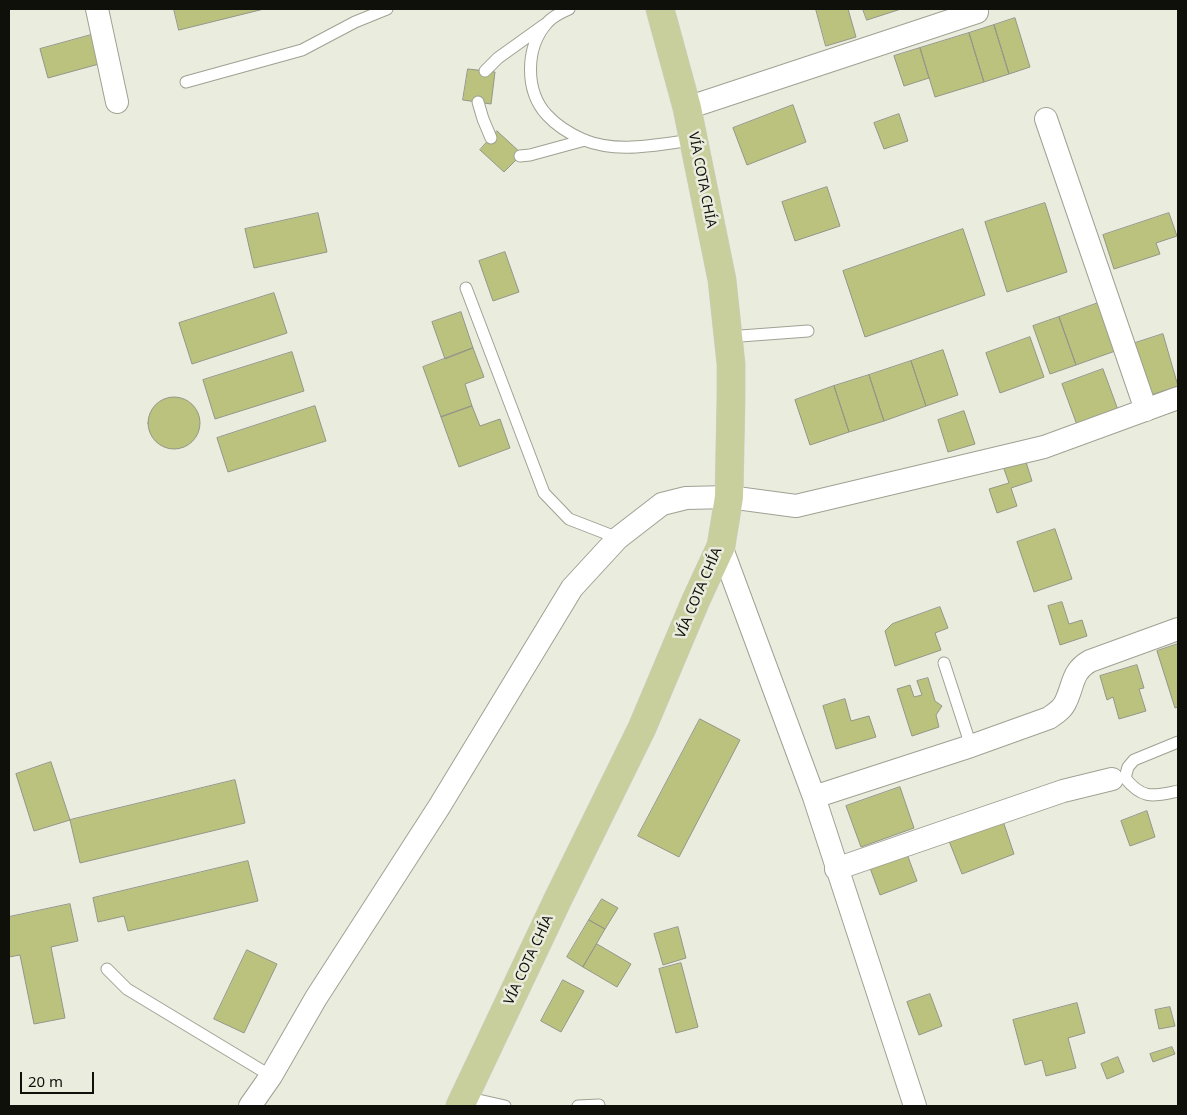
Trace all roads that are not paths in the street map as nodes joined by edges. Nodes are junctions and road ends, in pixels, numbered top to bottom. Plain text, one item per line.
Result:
1 (98, 9) edge
2 (387, 9) edge
3 (569, 9) edge
4 (660, 9) edge
5 (977, 12) dead end
6 (547, 23) junction
7 (486, 71) dead end
8 (186, 82) dead end
9 (117, 102) dead end
10 (478, 102) dead end
11 (687, 108) junction
12 (1046, 119) dead end
13 (491, 138) dead end
14 (585, 140) junction
15 (694, 140) junction
16 (520, 156) dead end
17 (466, 288) dead end
18 (808, 331) dead end
19 (728, 337) junction
20 (1178, 398) edge
21 (1146, 410) junction
22 (729, 497) junction
23 (618, 538) junction
24 (721, 546) junction
25 (1178, 629) edge
26 (944, 663) dead end
27 (1178, 742) edge
28 (971, 746) junction
29 (1119, 778) junction
30 (1178, 792) edge
31 (814, 798) junction
32 (836, 869) junction
33 (108, 969) dead end
34 (271, 1076) junction
35 (462, 1102) edge
36 (250, 1106) edge
37 (505, 1106) edge
38 (578, 1106) edge
39 (600, 1106) edge
40 (915, 1106) edge

1 - 9 street
2 - 8 lane
3 - 6 lane
4 - 11 main road, VÍA COTA CHÍA
5 - 11 street
6 - 7 lane
6 - 14 lane
10 - 13 lane
11 - 15 main road, VÍA COTA CHÍA
12 - 21 street
14 - 15 lane
14 - 16 lane
15 - 19 main road, VÍA COTA CHÍA
17 - 23 lane
18 - 19 lane
19 - 22 main road, VÍA COTA CHÍA
20 - 21 street
21 - 22 street
22 - 23 street
22 - 24 main road, VÍA COTA CHÍA
23 - 34 street
24 - 31 street
24 - 35 main road, VÍA COTA CHÍA
25 - 28 street
26 - 28 lane
27 - 29 lane
28 - 31 street
29 - 30 lane
29 - 32 street
31 - 32 street
32 - 40 street
33 - 34 lane
34 - 36 street
35 - 37 lane
38 - 39 lane

